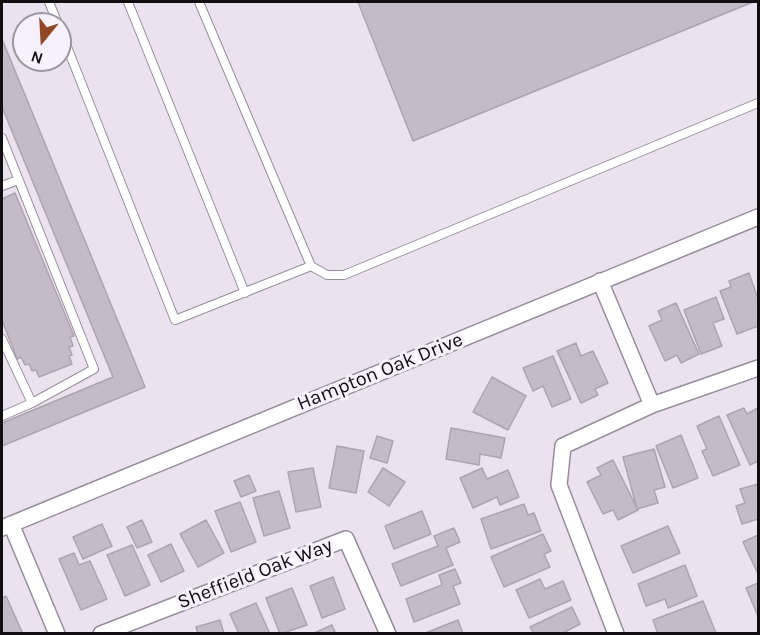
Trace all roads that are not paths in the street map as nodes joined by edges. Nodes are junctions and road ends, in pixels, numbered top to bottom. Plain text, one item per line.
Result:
1 (128, 2) edge
2 (199, 2) edge
3 (72, 59) edge
4 (759, 103) edge
5 (2, 138) edge
6 (18, 180) junction
7 (2, 186) edge
8 (759, 217) edge
9 (311, 266) junction
10 (600, 281) junction
11 (244, 292) junction
12 (2, 339) edge
13 (4, 348) edge
14 (759, 368) edge
15 (32, 403) junction
16 (652, 405) junction
17 (2, 416) edge
18 (6, 526) edge
19 (57, 633) edge
20 (101, 633) edge
21 (388, 633) edge
22 (616, 633) edge

1 - 11 lane
2 - 9 lane
3 - 11 lane
4 - 9 lane
5 - 6 lane
6 - 7 lane
6 - 15 lane
8 - 10 street, Hampton Oak Drive
9 - 11 lane
10 - 16 street
10 - 18 street, Hampton Oak Drive
12 - 13 lane
13 - 15 lane
14 - 16 street
15 - 17 lane
16 - 22 street
18 - 19 street
20 - 21 street, Sheffield Oak Way

